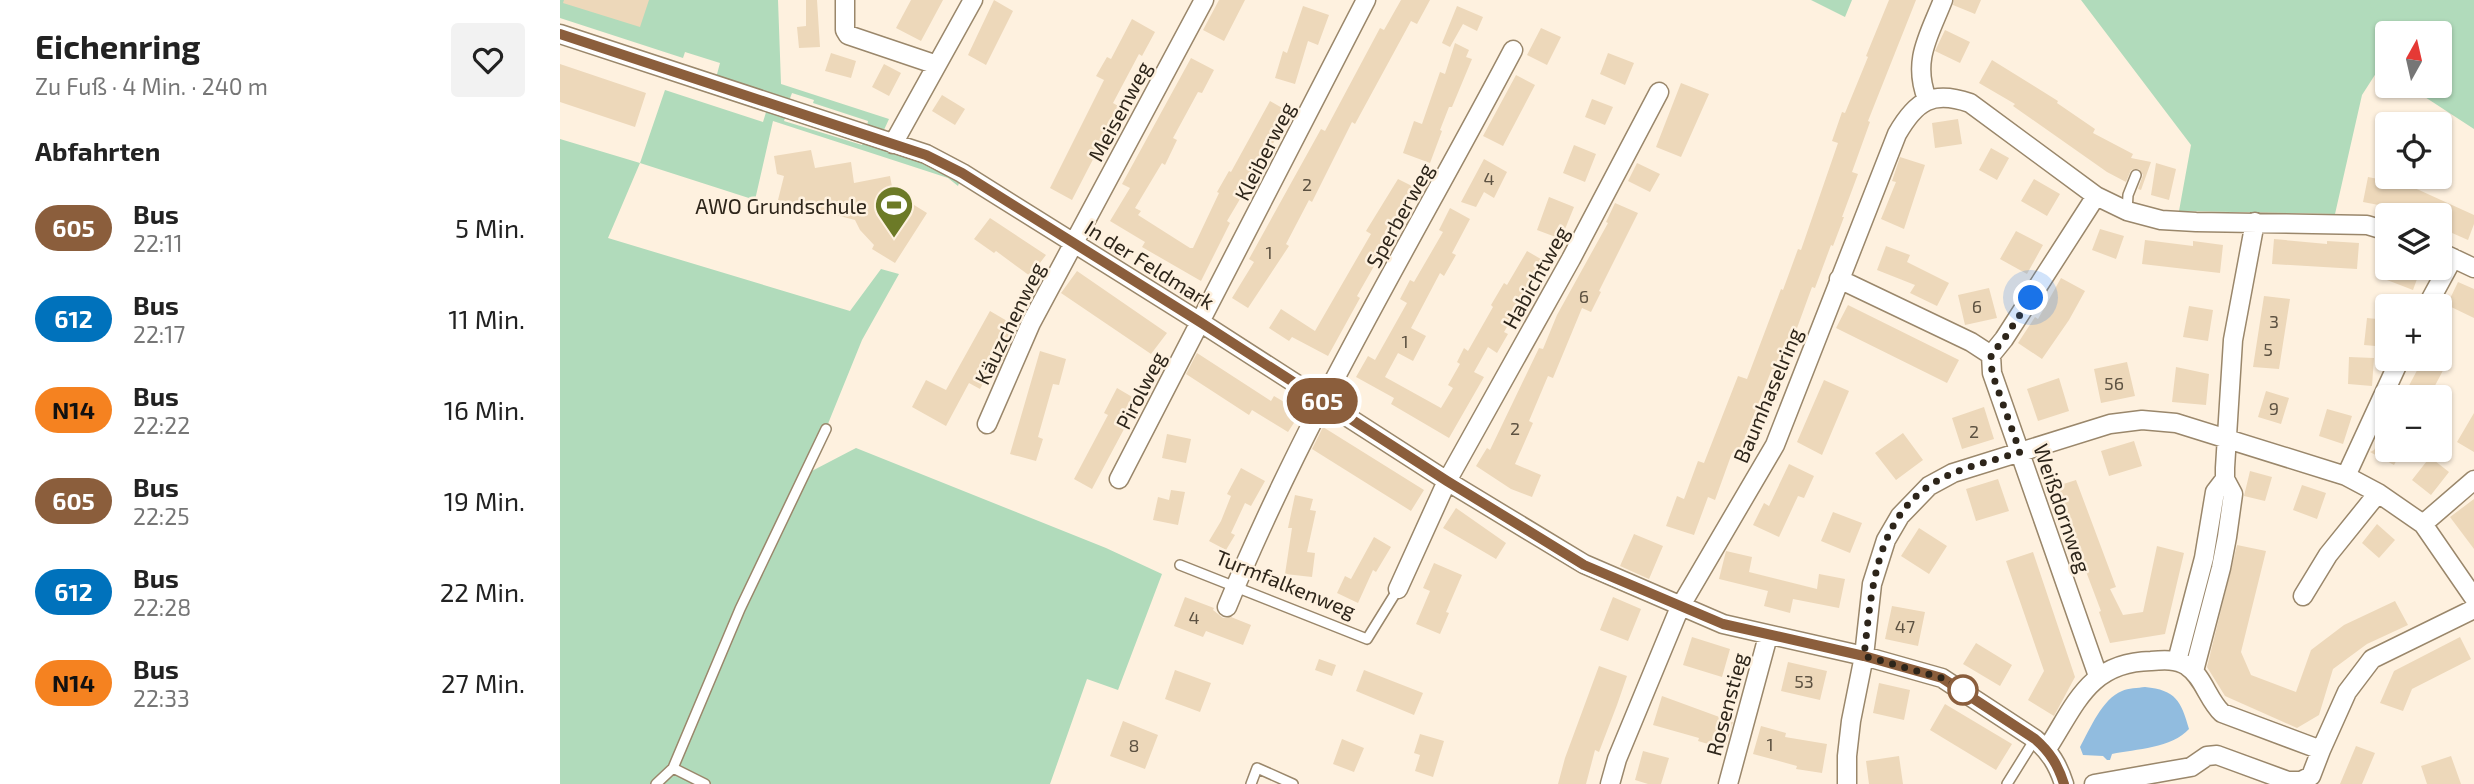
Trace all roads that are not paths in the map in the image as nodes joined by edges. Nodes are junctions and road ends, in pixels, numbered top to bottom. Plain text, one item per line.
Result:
1 (845, 0) edge
2 (973, 0) edge
3 (1204, 0) edge
4 (1366, 0) edge
5 (1943, 0) edge
6 (560, 34) edge
7 (1514, 50) dead end
8 (937, 65) junction
9 (1659, 92) dead end
10 (1927, 99) junction
11 (893, 144) junction
12 (2136, 175) dead end
13 (2096, 197) junction
14 (2127, 211) junction
15 (2255, 222) junction
16 (2375, 227) edge
17 (1074, 243) junction
18 (2452, 258) edge
19 (2474, 268) edge
20 (1839, 279) junction
21 (1200, 322) junction
22 (1991, 355) junction
23 (2394, 371) edge
24 (1322, 402) junction
25 (987, 424) dead end
26 (826, 429) dead end
27 (2226, 437) junction
28 (2020, 452) junction
29 (2346, 476) junction
30 (1119, 479) dead end
31 (2225, 479) junction
32 (2474, 480) edge
33 (1447, 481) junction
34 (2378, 493) junction
35 (2423, 524) junction
36 (1180, 565) dead end
37 (1235, 587) junction
38 (1398, 589) joint
39 (2303, 596) dead end
40 (2474, 598) edge
41 (1227, 607) dead end
42 (1680, 607) junction
43 (2474, 609) edge
44 (1768, 636) junction
45 (1864, 656) junction
46 (2177, 661) junction
47 (2194, 671) junction
48 (2098, 676) junction
49 (2041, 744) junction
50 (2321, 750) junction
51 (673, 768) junction
52 (2007, 783) edge
53 (656, 784) edge
54 (705, 784) edge
55 (1251, 784) edge
56 (1293, 784) edge
57 (1610, 784) edge
58 (1727, 784) edge
59 (1847, 784) edge
60 (2064, 784) edge
61 (2094, 784) edge

1 - 8 street
2 - 8 street
3 - 17 street, Meisenweg
4 - 21 street, Kleiberweg
5 - 10 street
6 - 11 street, In der Feldmark
7 - 24 street, Sperberweg
8 - 11 street
9 - 33 street, Habichtweg
10 - 13 street
10 - 20 street, Baumhaselring
11 - 17 street, In der Feldmark
12 - 14 lane
13 - 14 street
13 - 22 street
14 - 15 street
15 - 16 street
15 - 27 street
17 - 21 street, In der Feldmark
17 - 25 street, Käuzchenweg
18 - 19 street
20 - 22 street
20 - 42 street, Baumhaselring
21 - 24 street, In der Feldmark
21 - 30 street, Pirolweg
22 - 28 street, Weißdornweg
23 - 29 street
24 - 33 street, In der Feldmark
24 - 37 street, Sperberweg
26 - 51 lane
27 - 28 street
27 - 29 street
27 - 31 street
28 - 45 street
28 - 48 street, Weißdornweg
29 - 34 street
31 - 46 street
31 - 47 street
32 - 35 street
33 - 38 street, Turmfalkenweg
33 - 42 street, In der Feldmark
34 - 35 street
34 - 39 street
35 - 40 street
36 - 37 lane, Turmfalkenweg
37 - 38 lane, Turmfalkenweg
37 - 41 street, Sperberweg
42 - 44 street, In der Feldmark
42 - 57 street, Baumhaselring
43 - 50 street
44 - 45 street, In der Feldmark
44 - 58 street, Rosenstieg
45 - 49 street, In der Feldmark
45 - 59 street
46 - 47 street
46 - 48 street
47 - 50 street
48 - 49 street
49 - 52 lane
49 - 60 street
50 - 61 street
51 - 53 lane
51 - 54 lane
55 - 56 lane

